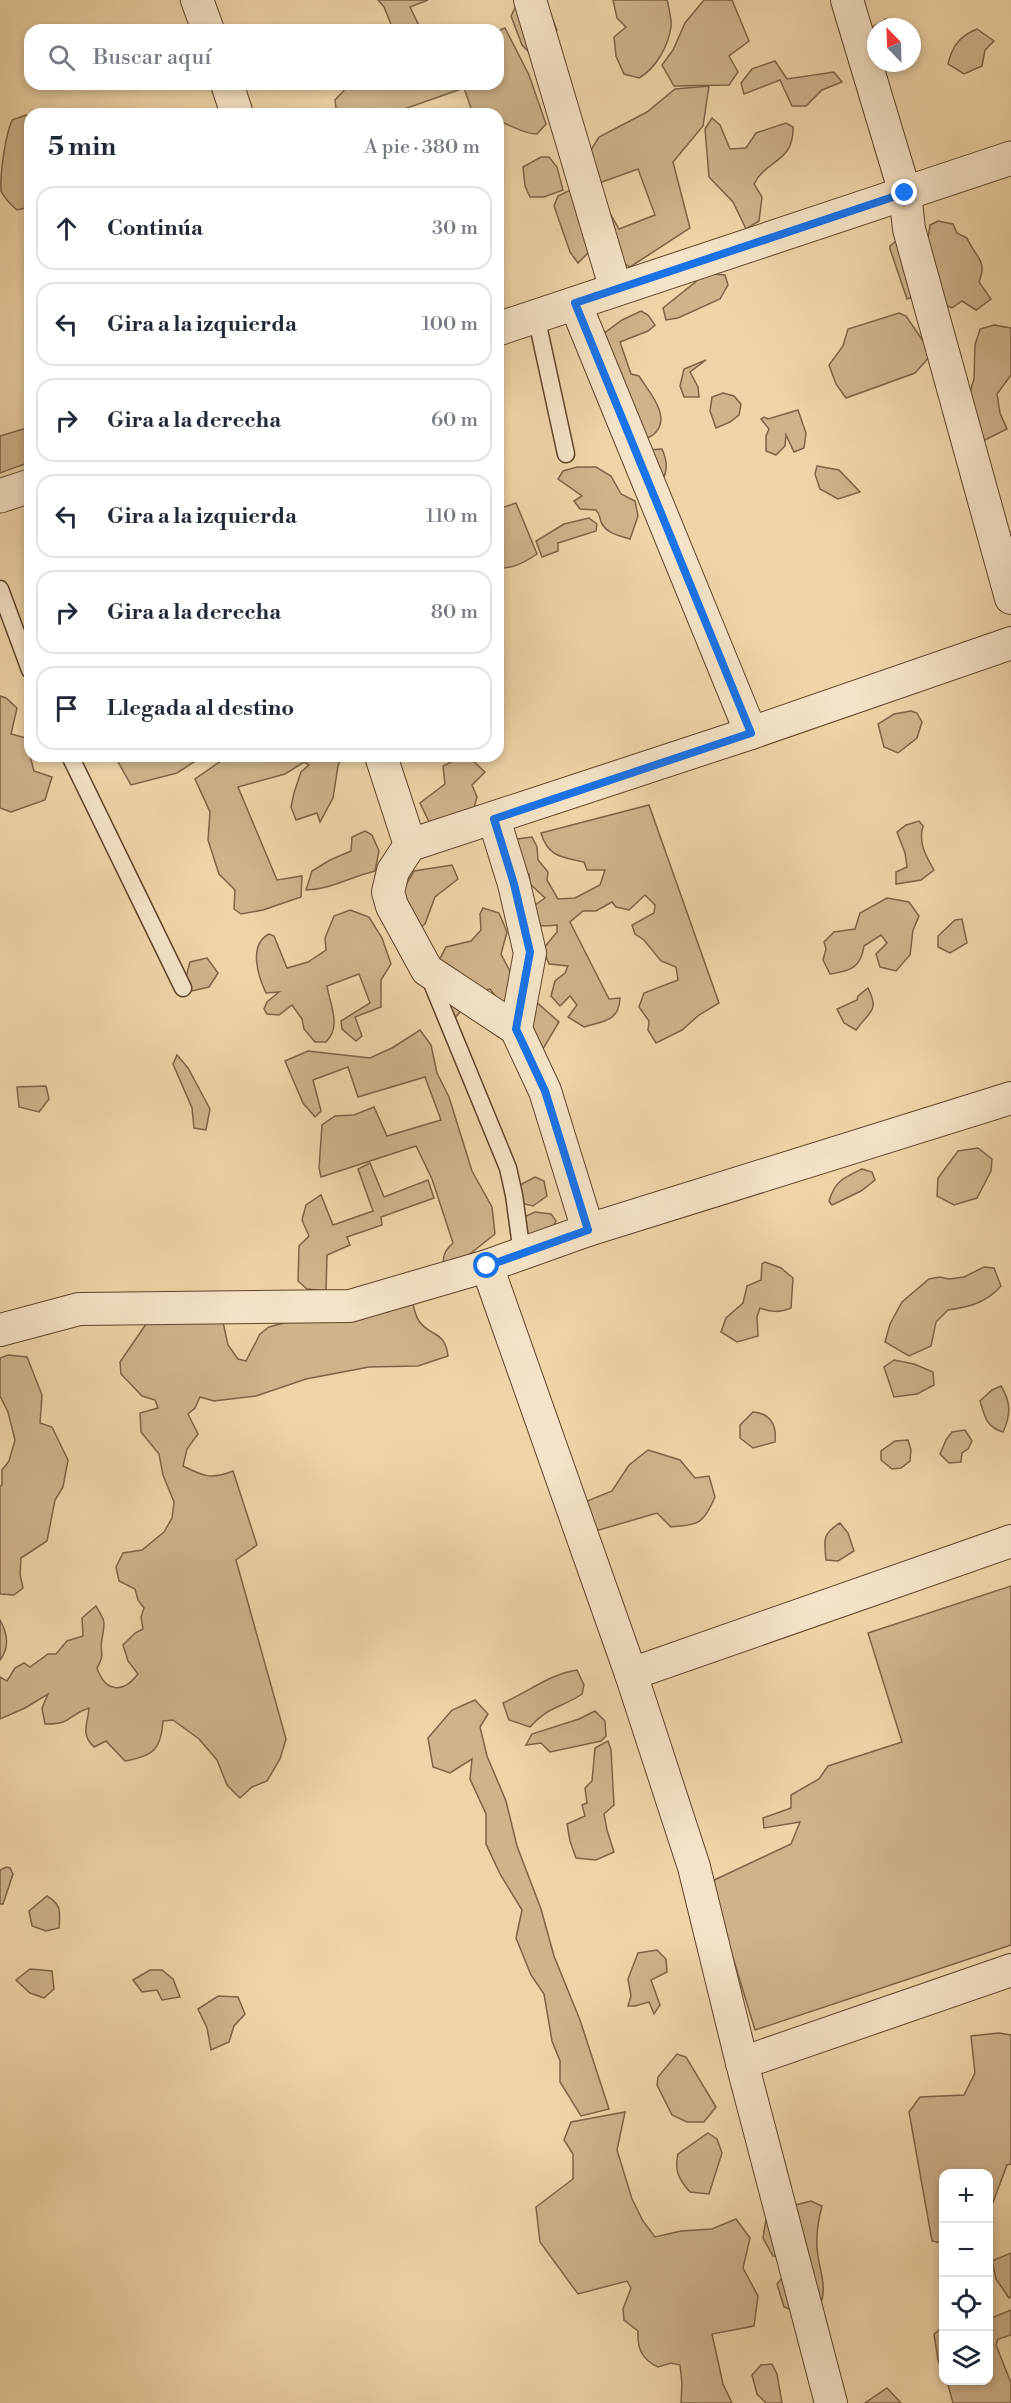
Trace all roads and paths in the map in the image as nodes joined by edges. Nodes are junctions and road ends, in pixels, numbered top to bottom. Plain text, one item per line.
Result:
1 (197, 0) edge
2 (530, 0) edge
3 (847, 0) edge
4 (206, 24) edge
5 (229, 90) edge
6 (235, 108) edge
7 (1011, 158) edge
8 (905, 193) junction
9 (616, 290) junction
10 (575, 303) junction
11 (536, 316) junction
12 (504, 327) edge
13 (566, 454) dead end
14 (24, 488) edge
15 (0, 496) edge
16 (0, 589) edge
17 (1011, 598) edge
18 (1011, 643) edge
19 (24, 654) edge
20 (751, 733) junction
21 (73, 762) edge
22 (383, 762) edge
23 (494, 819) junction
24 (410, 845) junction
25 (427, 970) junction
26 (183, 987) dead end
27 (516, 1029) junction
28 (1011, 1098) edge
29 (588, 1230) junction
30 (522, 1254) junction
31 (487, 1266) junction
32 (0, 1330) edge
33 (1011, 1541) edge
34 (631, 1674) junction
35 (1011, 1970) edge
36 (742, 2064) junction
37 (831, 2403) edge

1 - 4 street
2 - 9 street
3 - 8 street
5 - 6 street
7 - 8 street
8 - 9 street
8 - 17 street
9 - 10 street
10 - 11 street
10 - 20 street
11 - 12 street
11 - 13 lane
14 - 15 street
16 - 19 lane
18 - 20 street
20 - 23 street
21 - 26 lane
22 - 24 street
23 - 24 street
23 - 27 street
24 - 25 street
25 - 27 street
25 - 30 lane
27 - 29 street
28 - 29 street
29 - 30 street
30 - 31 street
31 - 32 street
31 - 34 street
33 - 34 street
34 - 36 street
35 - 36 street
36 - 37 street

